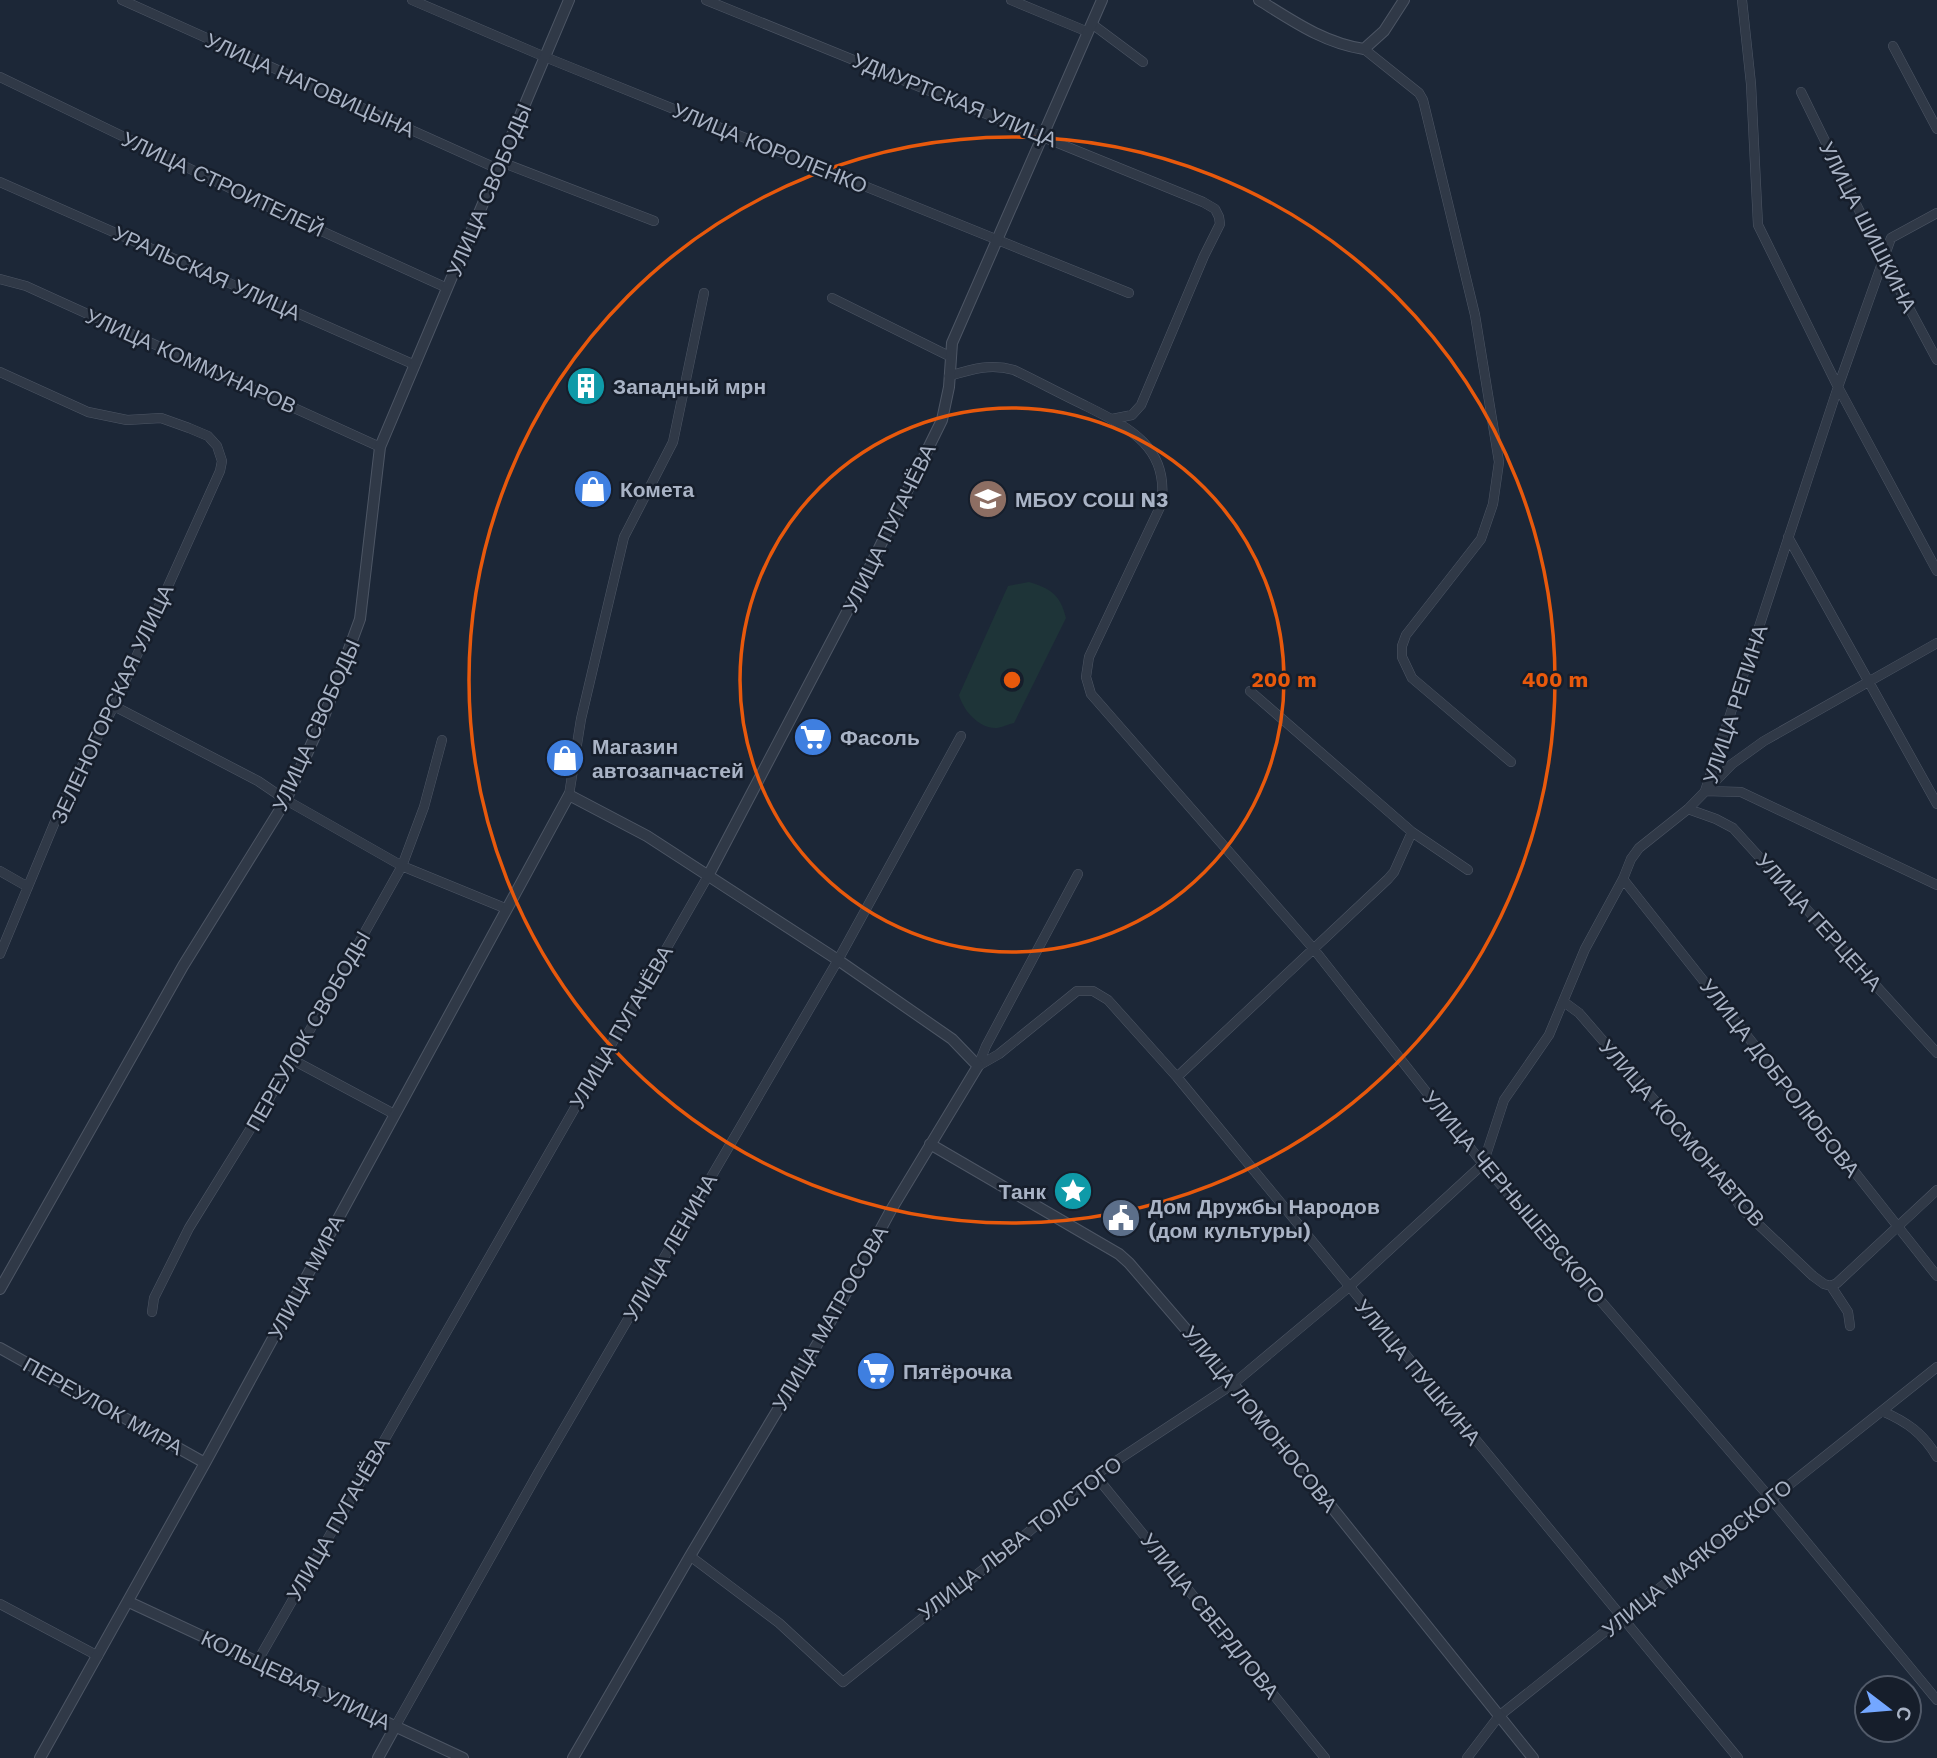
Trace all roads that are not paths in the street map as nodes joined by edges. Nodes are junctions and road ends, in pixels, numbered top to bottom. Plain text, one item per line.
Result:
1 (122, 0) edge
2 (412, 0) edge
3 (569, 0) edge
4 (706, 0) edge
5 (1011, 0) edge
6 (1102, 0) edge
7 (1259, 0) edge
8 (1404, 0) edge
9 (1742, 0) edge
10 (1090, 28) junction
11 (1893, 46) dead end
12 (1364, 49) junction
13 (545, 57) junction
14 (1143, 62) dead end
15 (0, 78) edge
16 (1801, 92) dead end
17 (1937, 129) edge
18 (1042, 136) junction
19 (499, 166) junction
20 (0, 182) edge
21 (1937, 213) edge
22 (654, 221) dead end
23 (997, 239) junction
24 (1884, 261) junction
25 (0, 279) edge
26 (447, 288) junction
27 (704, 293) dead end
28 (1129, 293) dead end
29 (832, 298) dead end
30 (949, 356) junction
31 (1937, 360) edge
32 (415, 365) junction
33 (0, 372) edge
34 (949, 376) junction
35 (1838, 387) junction
36 (1112, 419) junction
37 (380, 447) junction
38 (1788, 537) junction
39 (1937, 571) edge
40 (1937, 643) edge
41 (1869, 682) junction
42 (1250, 691) dead end
43 (114, 706) junction
44 (961, 736) dead end
45 (442, 740) dead end
46 (1511, 762) dead end
47 (1705, 792) junction
48 (569, 795) junction
49 (286, 800) junction
50 (1937, 804) edge
51 (1688, 809) junction
52 (1412, 832) junction
53 (402, 866) junction
54 (1468, 870) dead end
55 (0, 871) edge
56 (1078, 874) dead end
57 (708, 876) junction
58 (1623, 879) junction
59 (1937, 885) edge
60 (28, 887) junction
61 (507, 909) junction
62 (1313, 948) junction
63 (0, 954) edge
64 (838, 960) junction
65 (1564, 1002) junction
66 (1937, 1052) edge
67 (293, 1060) junction
68 (978, 1066) junction
69 (1177, 1077) junction
70 (394, 1114) junction
71 (930, 1144) junction
72 (1483, 1164) junction
73 (1937, 1190) edge
74 (1898, 1228) junction
75 (1937, 1276) edge
76 (1831, 1286) junction
77 (1349, 1287) junction
78 (0, 1289) edge
79 (152, 1312) dead end
80 (1850, 1326) dead end
81 (0, 1348) edge
82 (1937, 1367) edge
83 (1233, 1384) junction
84 (1882, 1411) junction
85 (1937, 1457) edge
86 (205, 1464) junction
87 (1095, 1475) junction
88 (1771, 1499) junction
89 (690, 1556) junction
90 (129, 1602) junction
91 (0, 1604) edge
92 (1622, 1618) junction
93 (98, 1656) junction
94 (257, 1662) junction
95 (1937, 1700) edge
96 (1499, 1716) junction
97 (395, 1727) junction
98 (40, 1758) edge
99 (378, 1758) edge
100 (463, 1758) edge
101 (573, 1758) edge
102 (1325, 1758) edge
103 (1467, 1758) edge
104 (1533, 1758) edge
105 (1738, 1758) edge

1 - 19 street, УЛИЦА НАГОВИЦЫНА
2 - 13 street, УЛИЦА КОРОЛЕНКО
3 - 13 street, УЛИЦА СВОБОДЫ
4 - 18 street, УДМУРТСКАЯ УЛИЦА
5 - 10 street
6 - 10 street, УЛИЦА ПУГАЧЁВА
7 - 12 street
8 - 12 street
9 - 35 street
10 - 14 street
10 - 18 street, УЛИЦА ПУГАЧЁВА
11 - 17 street
12 - 46 street
13 - 19 street, УЛИЦА СВОБОДЫ
13 - 23 street, УЛИЦА КОРОЛЕНКО
15 - 26 street, УЛИЦА СТРОИТЕЛЕЙ
16 - 24 street, УЛИЦА ШИШКИНА
18 - 23 street, УЛИЦА ПУГАЧЁВА
18 - 36 street, УДМУРТСКАЯ УЛИЦА
19 - 22 street, УЛИЦА НАГОВИЦЫНА
19 - 26 street, УЛИЦА СВОБОДЫ
20 - 32 street, УРАЛЬСКАЯ УЛИЦА
21 - 24 street, УЛИЦА РЕПИНА
23 - 28 street, УЛИЦА КОРОЛЕНКО
23 - 30 street, УЛИЦА ПУГАЧЁВА
24 - 31 street, УЛИЦА ШИШКИНА
24 - 35 street, УЛИЦА РЕПИНА
25 - 37 street, УЛИЦА КОММУНАРОВ
26 - 32 street, УЛИЦА СВОБОДЫ
27 - 48 street
29 - 30 street
30 - 34 street, УЛИЦА ПУГАЧЁВА
32 - 37 street, УЛИЦА СВОБОДЫ
33 - 43 street, ЗЕЛЕНОГОРСКАЯ УЛИЦА
34 - 36 street
34 - 57 street, УЛИЦА ПУГАЧЁВА
35 - 38 street, УЛИЦА РЕПИНА
35 - 39 street
36 - 62 street, УЛИЦА ЧЕРНЫШЕВСКОГО
37 - 49 street, УЛИЦА СВОБОДЫ
38 - 41 street
38 - 47 street, УЛИЦА РЕПИНА
40 - 41 street, УЛИЦА ЛЬВА ТОЛСТОГО
41 - 47 street, УЛИЦА ЛЬВА ТОЛСТОГО
41 - 50 street
42 - 52 street
43 - 49 street
43 - 60 street, ЗЕЛЕНОГОРСКАЯ УЛИЦА
44 - 64 street, УЛИЦА ЛЕНИНА
45 - 53 street, ПЕРЕУЛОК СВОБОДЫ
47 - 51 street, УЛИЦА ЛЬВА ТОЛСТОГО
47 - 59 street, УЛИЦА РЕПИНА
48 - 57 street
48 - 61 street, УЛИЦА МИРА
49 - 53 street
49 - 78 street, УЛИЦА СВОБОДЫ
51 - 58 street, УЛИЦА ЛЬВА ТОЛСТОГО
51 - 66 street, УЛИЦА ГЕРЦЕНА
52 - 54 street
52 - 62 street
53 - 61 street
53 - 67 street, ПЕРЕУЛОК СВОБОДЫ
55 - 60 street
56 - 68 street, УЛИЦА МАТРОСОВА
57 - 64 street
57 - 94 street, УЛИЦА ПУГАЧЁВА
58 - 65 street, УЛИЦА ЛЬВА ТОЛСТОГО
58 - 74 street, УЛИЦА ДОБРОЛЮБОВА
60 - 63 street, ЗЕЛЕНОГОРСКАЯ УЛИЦА
61 - 70 street, УЛИЦА МИРА
62 - 69 street
62 - 72 street, УЛИЦА ЧЕРНЫШЕВСКОГО
64 - 68 street
64 - 97 street, УЛИЦА ЛЕНИНА
65 - 72 street, УЛИЦА ЛЬВА ТОЛСТОГО
65 - 76 street, УЛИЦА КОСМОНАВТОВ
67 - 70 street
67 - 79 street, ПЕРЕУЛОК СВОБОДЫ
68 - 69 street, УЛИЦА ПУШКИНА
68 - 71 street, УЛИЦА МАТРОСОВА
69 - 77 street, УЛИЦА ПУШКИНА
70 - 86 street, УЛИЦА МИРА
71 - 83 street, УЛИЦА ЛОМОНОСОВА
71 - 89 street, УЛИЦА МАТРОСОВА
72 - 77 street, УЛИЦА ЛЬВА ТОЛСТОГО
72 - 88 street, УЛИЦА ЧЕРНЫШЕВСКОГО
73 - 74 street
74 - 75 street, УЛИЦА ДОБРОЛЮБОВА
74 - 76 street
76 - 80 street, УЛИЦА КОСМОНАВТОВ
77 - 83 street, УЛИЦА ЛЬВА ТОЛСТОГО
77 - 92 street, УЛИЦА ПУШКИНА
81 - 86 street, ПЕРЕУЛОК МИРА
82 - 84 street, УЛИЦА МАЯКОВСКОГО
83 - 87 street, УЛИЦА ЛЬВА ТОЛСТОГО
83 - 96 street, УЛИЦА ЛОМОНОСОВА
84 - 85 street
84 - 88 street, УЛИЦА МАЯКОВСКОГО
86 - 90 street, УЛИЦА МИРА
87 - 89 street, УЛИЦА ЛЬВА ТОЛСТОГО
87 - 102 street, УЛИЦА СВЕРДЛОВА
88 - 92 street, УЛИЦА МАЯКОВСКОГО
88 - 95 street, УЛИЦА ЧЕРНЫШЕВСКОГО
89 - 101 street, УЛИЦА МАТРОСОВА
90 - 93 street, УЛИЦА МИРА
90 - 94 street, КОЛЬЦЕВАЯ УЛИЦА
91 - 93 street
92 - 96 street, УЛИЦА МАЯКОВСКОГО
92 - 105 street, УЛИЦА ПУШКИНА
93 - 98 street, УЛИЦА МИРА
94 - 97 street, КОЛЬЦЕВАЯ УЛИЦА
96 - 103 street, УЛИЦА МАЯКОВСКОГО
96 - 104 street, УЛИЦА ЛОМОНОСОВА
97 - 99 street, УЛИЦА ЛЕНИНА
97 - 100 street, КОЛЬЦЕВАЯ УЛИЦА

